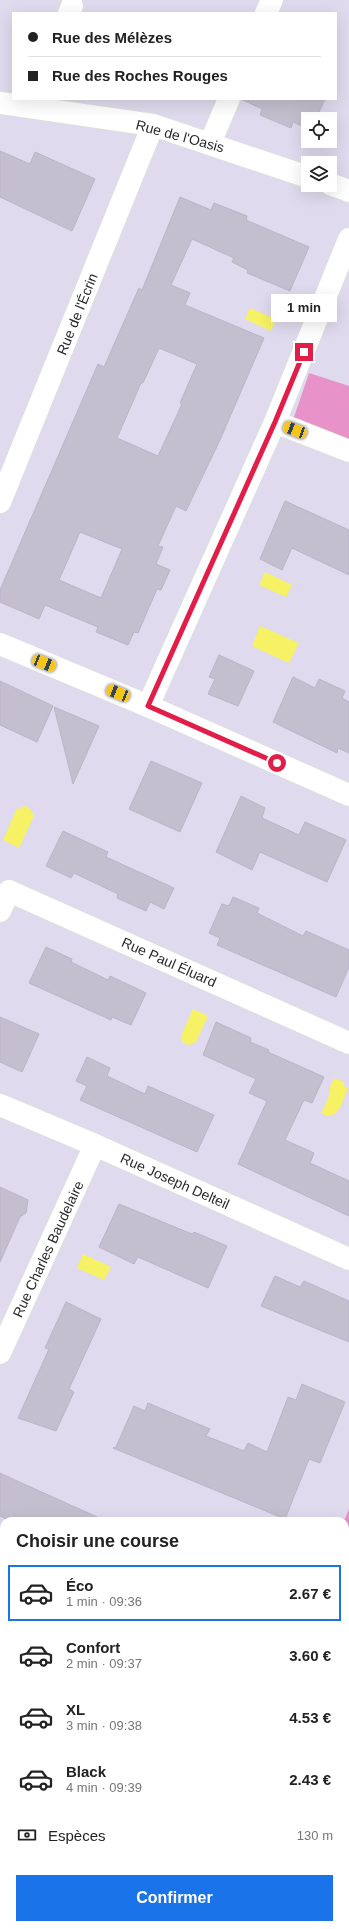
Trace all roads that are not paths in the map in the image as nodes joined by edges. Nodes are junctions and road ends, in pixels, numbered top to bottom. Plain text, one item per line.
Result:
1 (272, 0) edge
2 (266, 12) edge
3 (229, 100) edge
4 (0, 103) edge
5 (30, 103) edge
6 (153, 125) junction
7 (210, 143) junction
8 (301, 175) edge
9 (337, 187) edge
10 (349, 191) edge
11 (349, 239) edge
12 (275, 422) junction
13 (349, 450) edge
14 (0, 502) edge
15 (0, 644) edge
16 (148, 706) junction
17 (349, 795) edge
18 (0, 911) edge
19 (349, 1043) edge
20 (0, 1105) edge
21 (95, 1145) junction
22 (349, 1259) edge
23 (0, 1353) edge

1 - 2 street
3 - 7 street
4 - 5 street, Rue de l'Oasis
5 - 6 street, Rue de l'Oasis
6 - 7 street, Rue de l'Oasis
6 - 14 street, Rue de l'Écrin
7 - 8 street, Rue de l'Oasis
9 - 10 street
11 - 12 street
12 - 13 street
12 - 16 street
15 - 16 street
16 - 17 street
18 - 19 street, Rue Paul Éluard
20 - 21 street, Rue Joseph Delteil
21 - 22 street, Rue Joseph Delteil
21 - 23 street, Rue Charles Baudelaire

